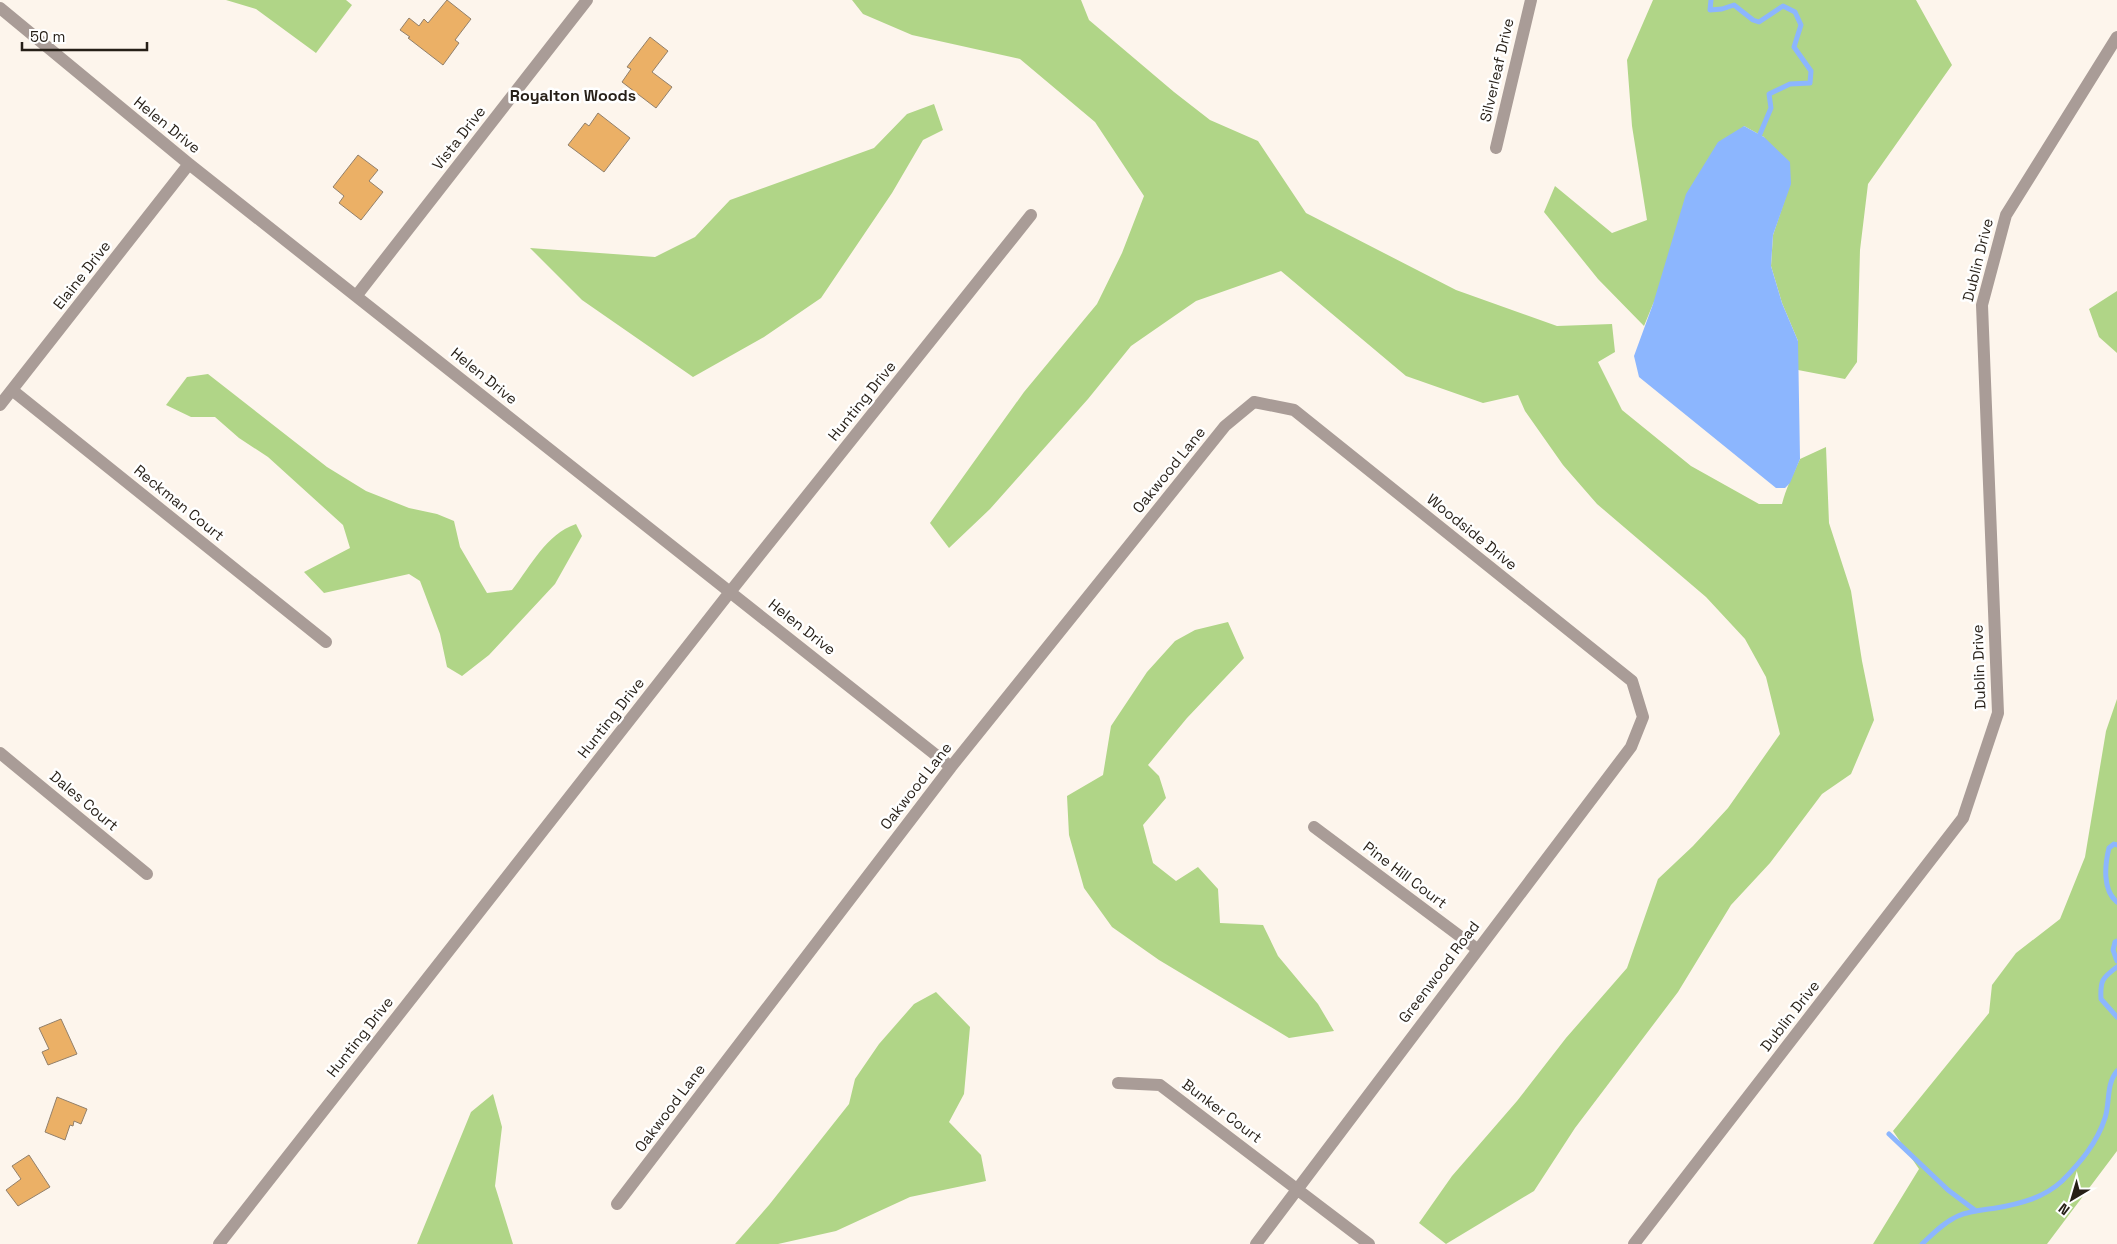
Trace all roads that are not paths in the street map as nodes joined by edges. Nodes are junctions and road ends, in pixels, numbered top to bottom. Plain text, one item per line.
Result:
1 (587, 0) edge
2 (1531, 0) edge
3 (0, 8) edge
4 (2117, 37) edge
5 (1496, 148) dead end
6 (189, 164) junction
7 (1031, 215) dead end
8 (357, 295) junction
9 (12, 390) junction
10 (1254, 402) joint
11 (0, 405) edge
12 (730, 592) junction
13 (326, 642) dead end
14 (1643, 717) joint
15 (0, 752) edge
16 (951, 767) junction
17 (1314, 827) dead end
18 (147, 874) dead end
19 (1478, 949) junction
20 (1118, 1084) dead end
21 (1298, 1188) junction
22 (617, 1204) dead end
23 (220, 1244) edge
24 (1256, 1244) edge
25 (1369, 1244) edge
26 (1634, 1244) edge

1 - 8 street, Vista Drive
2 - 5 street, Silverleaf Drive
3 - 6 street, Helen Drive
4 - 26 street, Dublin Drive
6 - 8 street, Helen Drive
6 - 9 street, Elaine Drive
7 - 12 street, Hunting Drive
8 - 12 street, Helen Drive
9 - 11 street, Elaine Drive
9 - 13 street, Reckman Court
10 - 14 street, Woodside Drive
10 - 16 street, Oakwood Lane
12 - 16 street, Helen Drive
12 - 23 street, Hunting Drive
14 - 19 street, Greenwood Road
15 - 18 street, Dales Court
16 - 22 street, Oakwood Lane
17 - 19 street, Pine Hill Court
19 - 21 street, Greenwood Road
20 - 21 street, Bunker Court
21 - 24 street, Greenwood Road
21 - 25 street, Bunker Court

